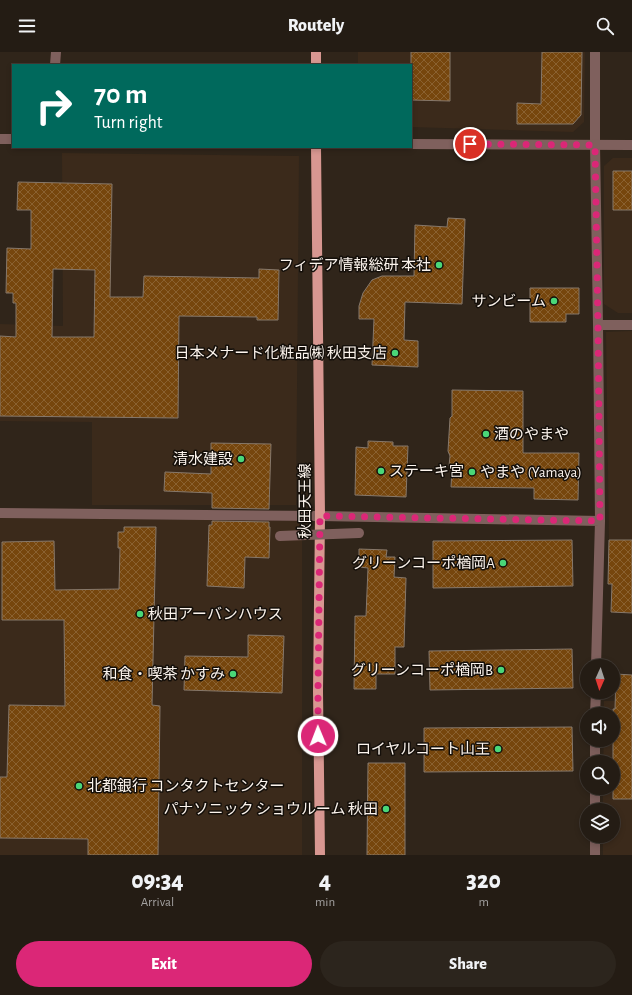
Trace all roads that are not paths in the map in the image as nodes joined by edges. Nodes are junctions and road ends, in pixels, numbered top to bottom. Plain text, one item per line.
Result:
1 (56, 52) edge
2 (316, 52) edge
3 (595, 52) edge
4 (56, 64) edge
5 (316, 64) edge
6 (0, 139) edge
7 (12, 139) edge
8 (412, 144) edge
9 (595, 145) junction
10 (632, 145) edge
11 (316, 148) edge
12 (632, 324) edge
13 (598, 325) junction
14 (0, 513) edge
15 (320, 516) junction
16 (600, 521) junction
17 (359, 532) dead end
18 (280, 536) dead end
19 (596, 659) edge
20 (595, 843) edge
21 (320, 855) edge
22 (595, 855) edge

1 - 4 street
2 - 5 main road
3 - 9 street
6 - 7 street
8 - 9 street
9 - 10 street
9 - 13 street
11 - 15 main road, 秋田天王線
12 - 13 street
13 - 16 street
14 - 15 street
15 - 16 street
15 - 21 main road, 秋田天王線
16 - 19 street
17 - 18 street, bridge
20 - 22 street

